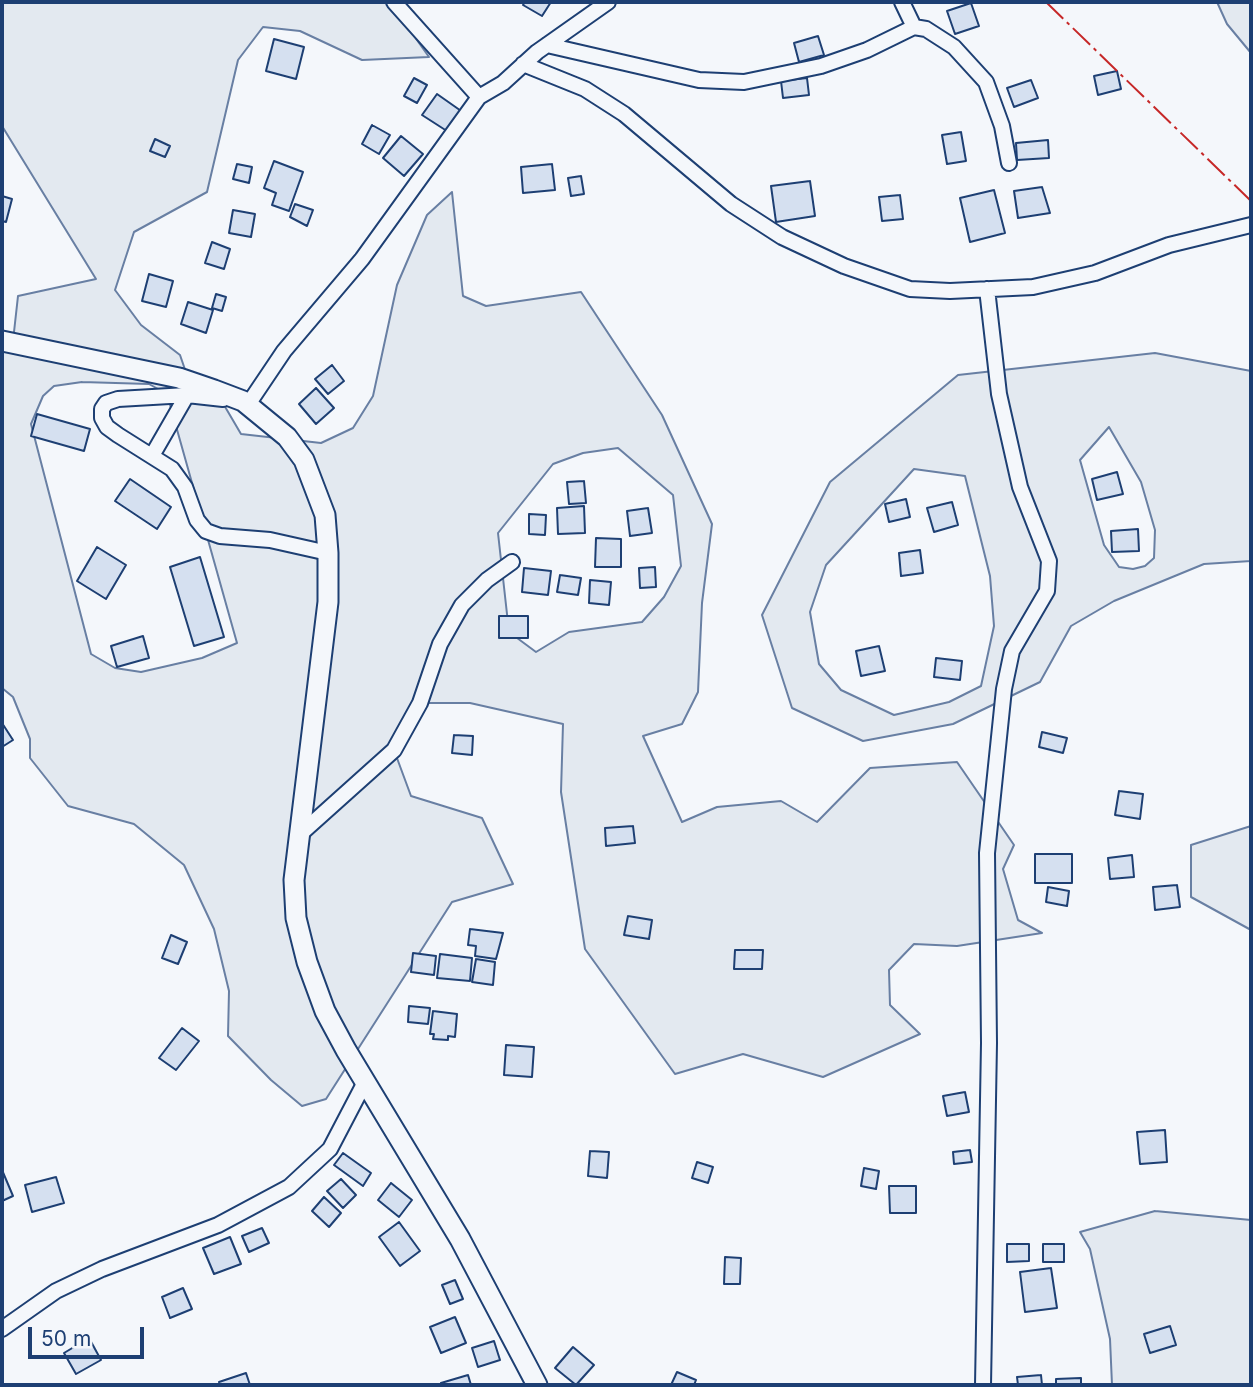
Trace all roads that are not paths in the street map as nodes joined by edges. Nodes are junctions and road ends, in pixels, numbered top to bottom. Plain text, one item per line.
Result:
1 (394, 2) edge
2 (608, 2) edge
3 (902, 2) edge
4 (914, 27) junction
5 (547, 45) junction
6 (523, 64) junction
7 (479, 97) junction
8 (1009, 163) dead end
9 (1251, 225) edge
10 (987, 289) junction
11 (2, 341) edge
12 (187, 395) junction
13 (245, 404) junction
14 (153, 454) junction
15 (328, 553) junction
16 (512, 562) dead end
17 (297, 837) junction
18 (365, 1082) junction
19 (2, 1329) edge
20 (537, 1385) edge
21 (984, 1385) edge

1 - 7 street
2 - 5 street
3 - 4 street
4 - 5 street
4 - 8 street
5 - 6 street
6 - 7 street
6 - 10 street
7 - 13 street
9 - 10 street
10 - 21 street
11 - 13 main road
12 - 13 street
12 - 14 street
12 - 14 street
13 - 15 main road
14 - 15 street
15 - 17 main road
16 - 17 street
17 - 18 main road
18 - 19 street
18 - 20 main road

